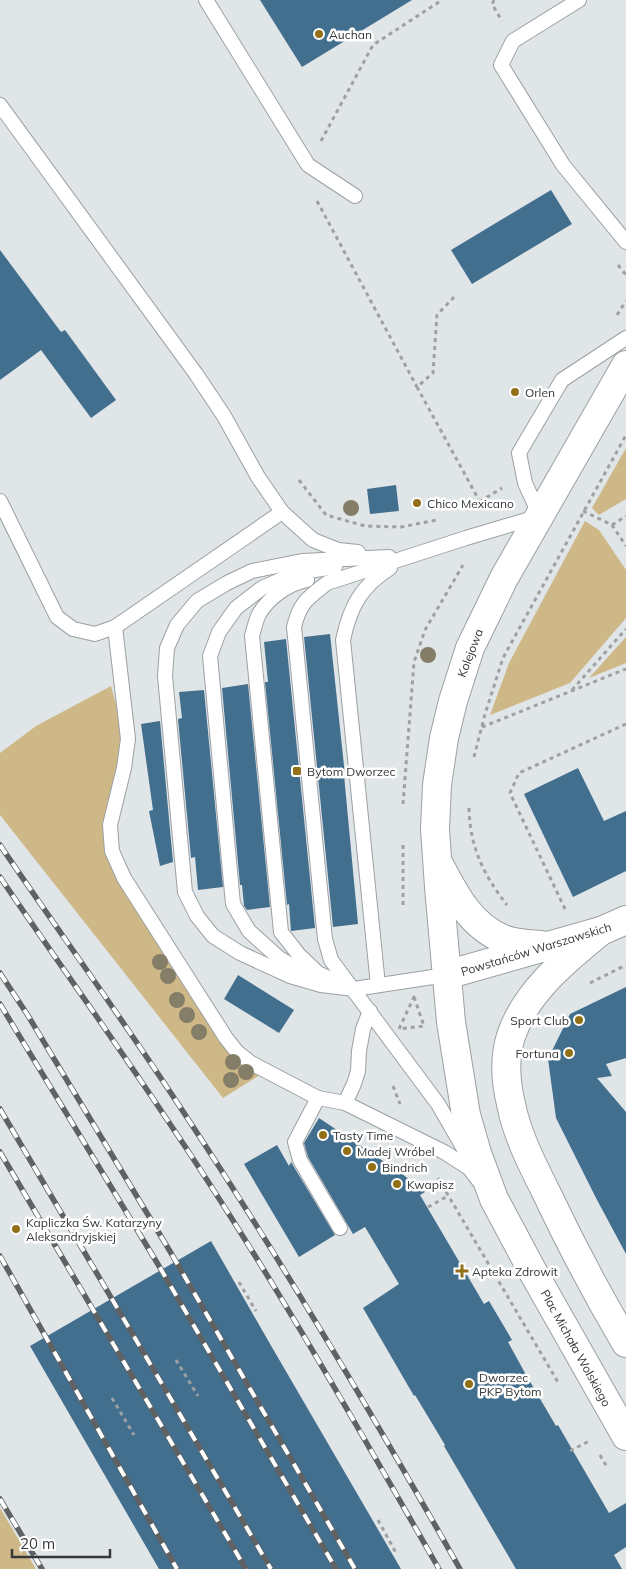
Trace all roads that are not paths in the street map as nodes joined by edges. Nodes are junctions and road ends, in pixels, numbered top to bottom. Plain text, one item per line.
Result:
1 (206, 0) edge
2 (579, 0) edge
3 (0, 105) edge
4 (355, 196) dead end
5 (626, 242) edge
6 (626, 338) edge
7 (626, 365) edge
8 (0, 501) edge
9 (282, 512) junction
10 (540, 516) junction
11 (407, 557) junction
12 (115, 627) junction
13 (436, 858) junction
14 (626, 920) edge
15 (601, 931) junction
16 (550, 946) junction
17 (446, 975) junction
18 (378, 985) junction
19 (354, 989) junction
20 (370, 1011) junction
21 (318, 1098) junction
22 (345, 1103) junction
23 (494, 1199) junction
24 (340, 1228) dead end
25 (626, 1343) edge
26 (626, 1436) edge

1 - 4 lane
2 - 5 lane
3 - 9 lane
6 - 10 lane
7 - 10 main road, Kolejowa
8 - 12 lane
9 - 11 lane
9 - 12 lane
10 - 11 lane
10 - 13 main road, Kolejowa
11 - 18 lane
11 - 19 lane
11 - 19 lane
11 - 19 lane
11 - 19 lane
12 - 21 lane
13 - 16 main road
13 - 17 main road, Kolejowa
14 - 15 main road, Powstańców Warszawskich
15 - 16 main road, Powstańców Warszawskich
15 - 25 main road
16 - 17 main road, Powstańców Warszawskich
17 - 18 lane
17 - 23 main road, Plac Michała Wolskiego
18 - 19 lane
19 - 20 lane
20 - 22 lane
20 - 23 lane
21 - 22 lane
21 - 24 lane
22 - 23 lane
23 - 26 main road, Plac Michała Wolskiego

